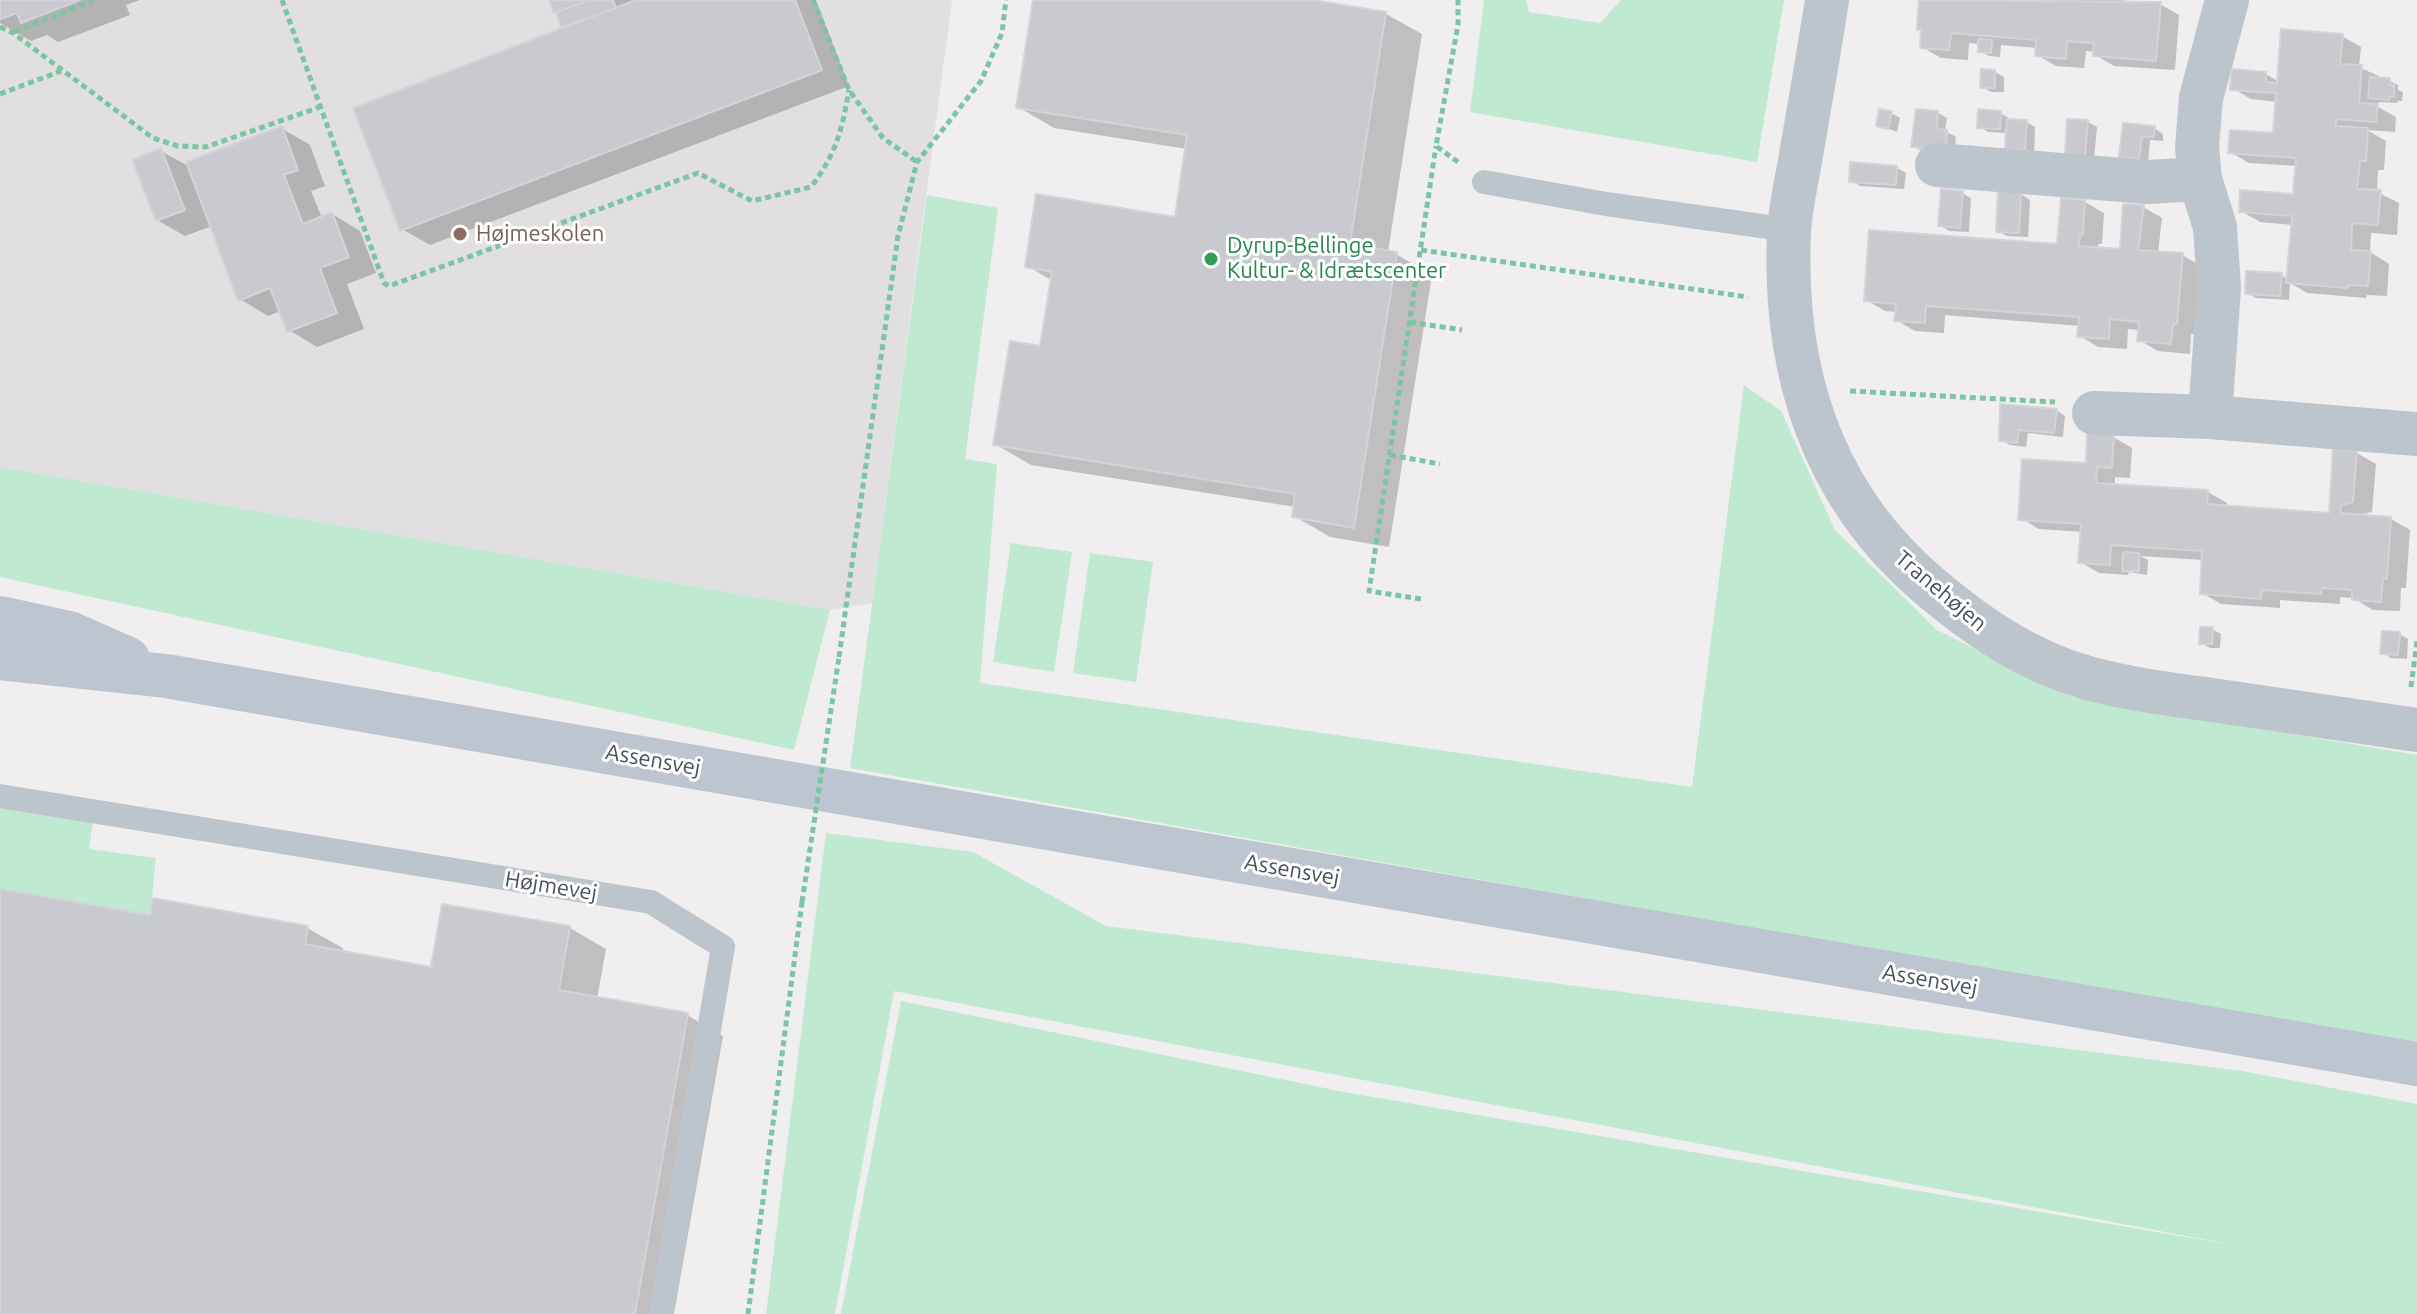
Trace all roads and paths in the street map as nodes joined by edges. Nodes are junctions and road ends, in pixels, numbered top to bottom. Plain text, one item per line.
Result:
1 (94, 0) edge
2 (282, 0) edge
3 (813, 0) edge
4 (1006, 0) edge
5 (1458, 0) edge
6 (1827, 0) edge
7 (2227, 0) edge
8 (0, 27) edge
9 (13, 33) junction
10 (62, 70) junction
11 (849, 90) junction
12 (0, 94) edge
13 (320, 107) junction
14 (1436, 146) junction
15 (917, 162) junction
16 (1937, 165) dead end
17 (2200, 179) junction
18 (1484, 182) joint
19 (1789, 230) junction
20 (1421, 250) junction
21 (1789, 303) junction
22 (1410, 322) junction
23 (1462, 330) dead end
24 (1802, 388) junction
25 (2094, 413) joint
26 (2210, 417) junction
27 (2417, 434) edge
28 (1390, 455) junction
29 (1440, 464) dead end
30 (1421, 599) dead end
31 (0, 618) edge
32 (0, 638) edge
33 (122, 656) junction
34 (0, 658) edge
35 (166, 676) junction
36 (2417, 730) edge
37 (0, 796) edge
38 (2417, 1064) edge
39 (661, 1314) edge
40 (748, 1314) edge

1 - 9 path
2 - 13 path
3 - 11 path
4 - 15 path
5 - 14 path
6 - 19 street, Tranehøjen
7 - 17 street
8 - 9 path
9 - 10 path
10 - 12 path
10 - 13 path
11 - 13 path
11 - 15 path
14 - 18 path
14 - 20 path
15 - 40 path, bridge
16 - 17 street
17 - 26 street
18 - 19 lane
19 - 21 street, Tranehøjen
20 - 21 path
20 - 22 path
21 - 24 street, Tranehøjen
22 - 23 path
22 - 28 path
24 - 25 path
24 - 36 street, Tranehøjen
25 - 26 street
26 - 27 street
28 - 29 path
28 - 30 path
31 - 33 main road, Assensvej
32 - 33 main road
33 - 35 main road, Assensvej
34 - 35 main road, Assensvej
35 - 38 main road, Assensvej
37 - 39 lane, Højmevej

